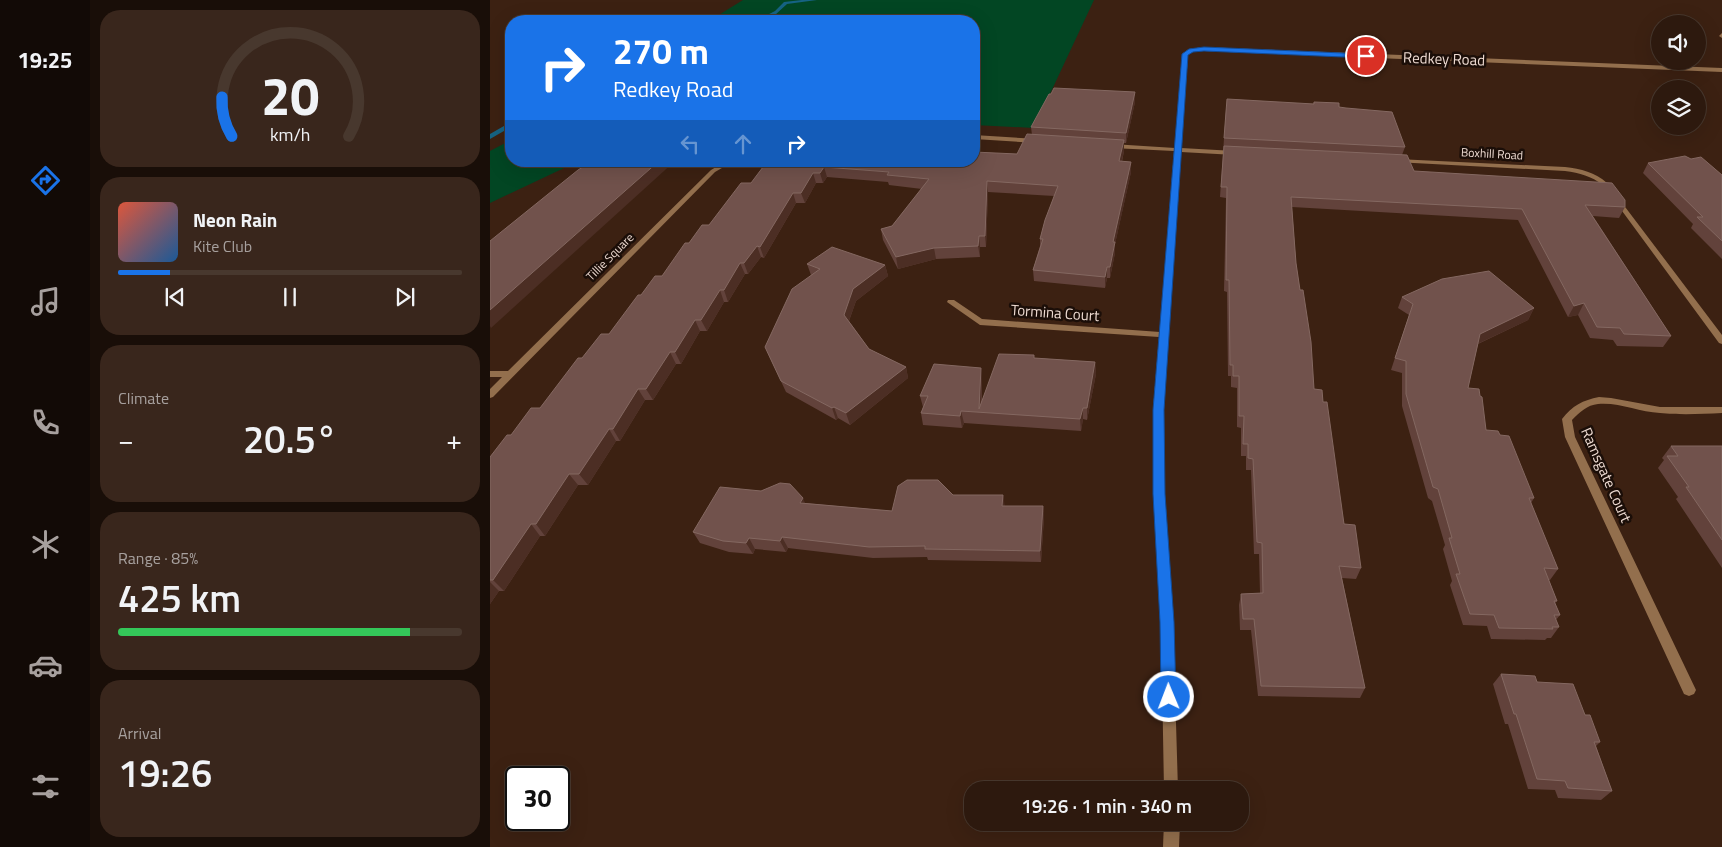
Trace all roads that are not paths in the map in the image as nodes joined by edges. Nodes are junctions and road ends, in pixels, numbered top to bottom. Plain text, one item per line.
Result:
1 (1722, 70) edge
2 (980, 137) edge
3 (1041, 142) edge
4 (1109, 146) edge
5 (1179, 150) junction
6 (1238, 153) edge
7 (1384, 160) edge
8 (720, 167) edge
9 (951, 302) dead end
10 (1164, 335) junction
11 (1722, 341) edge
12 (490, 374) edge
13 (511, 374) junction
14 (490, 396) edge
15 (1722, 410) edge
16 (1689, 690) dead end
17 (1171, 781) edge
18 (1172, 831) edge
19 (1171, 847) edge

1 - 5 street, Redkey Road
2 - 3 street
4 - 5 street
5 - 6 street
5 - 10 street, Redkey Road
7 - 11 street, Boxhill Road
8 - 13 street, Tillie Square
9 - 10 street, Tormina Court
10 - 17 street, Redkey Road
12 - 13 street
13 - 14 street, Tillie Square
15 - 16 street, Ramsgate Court
18 - 19 street

